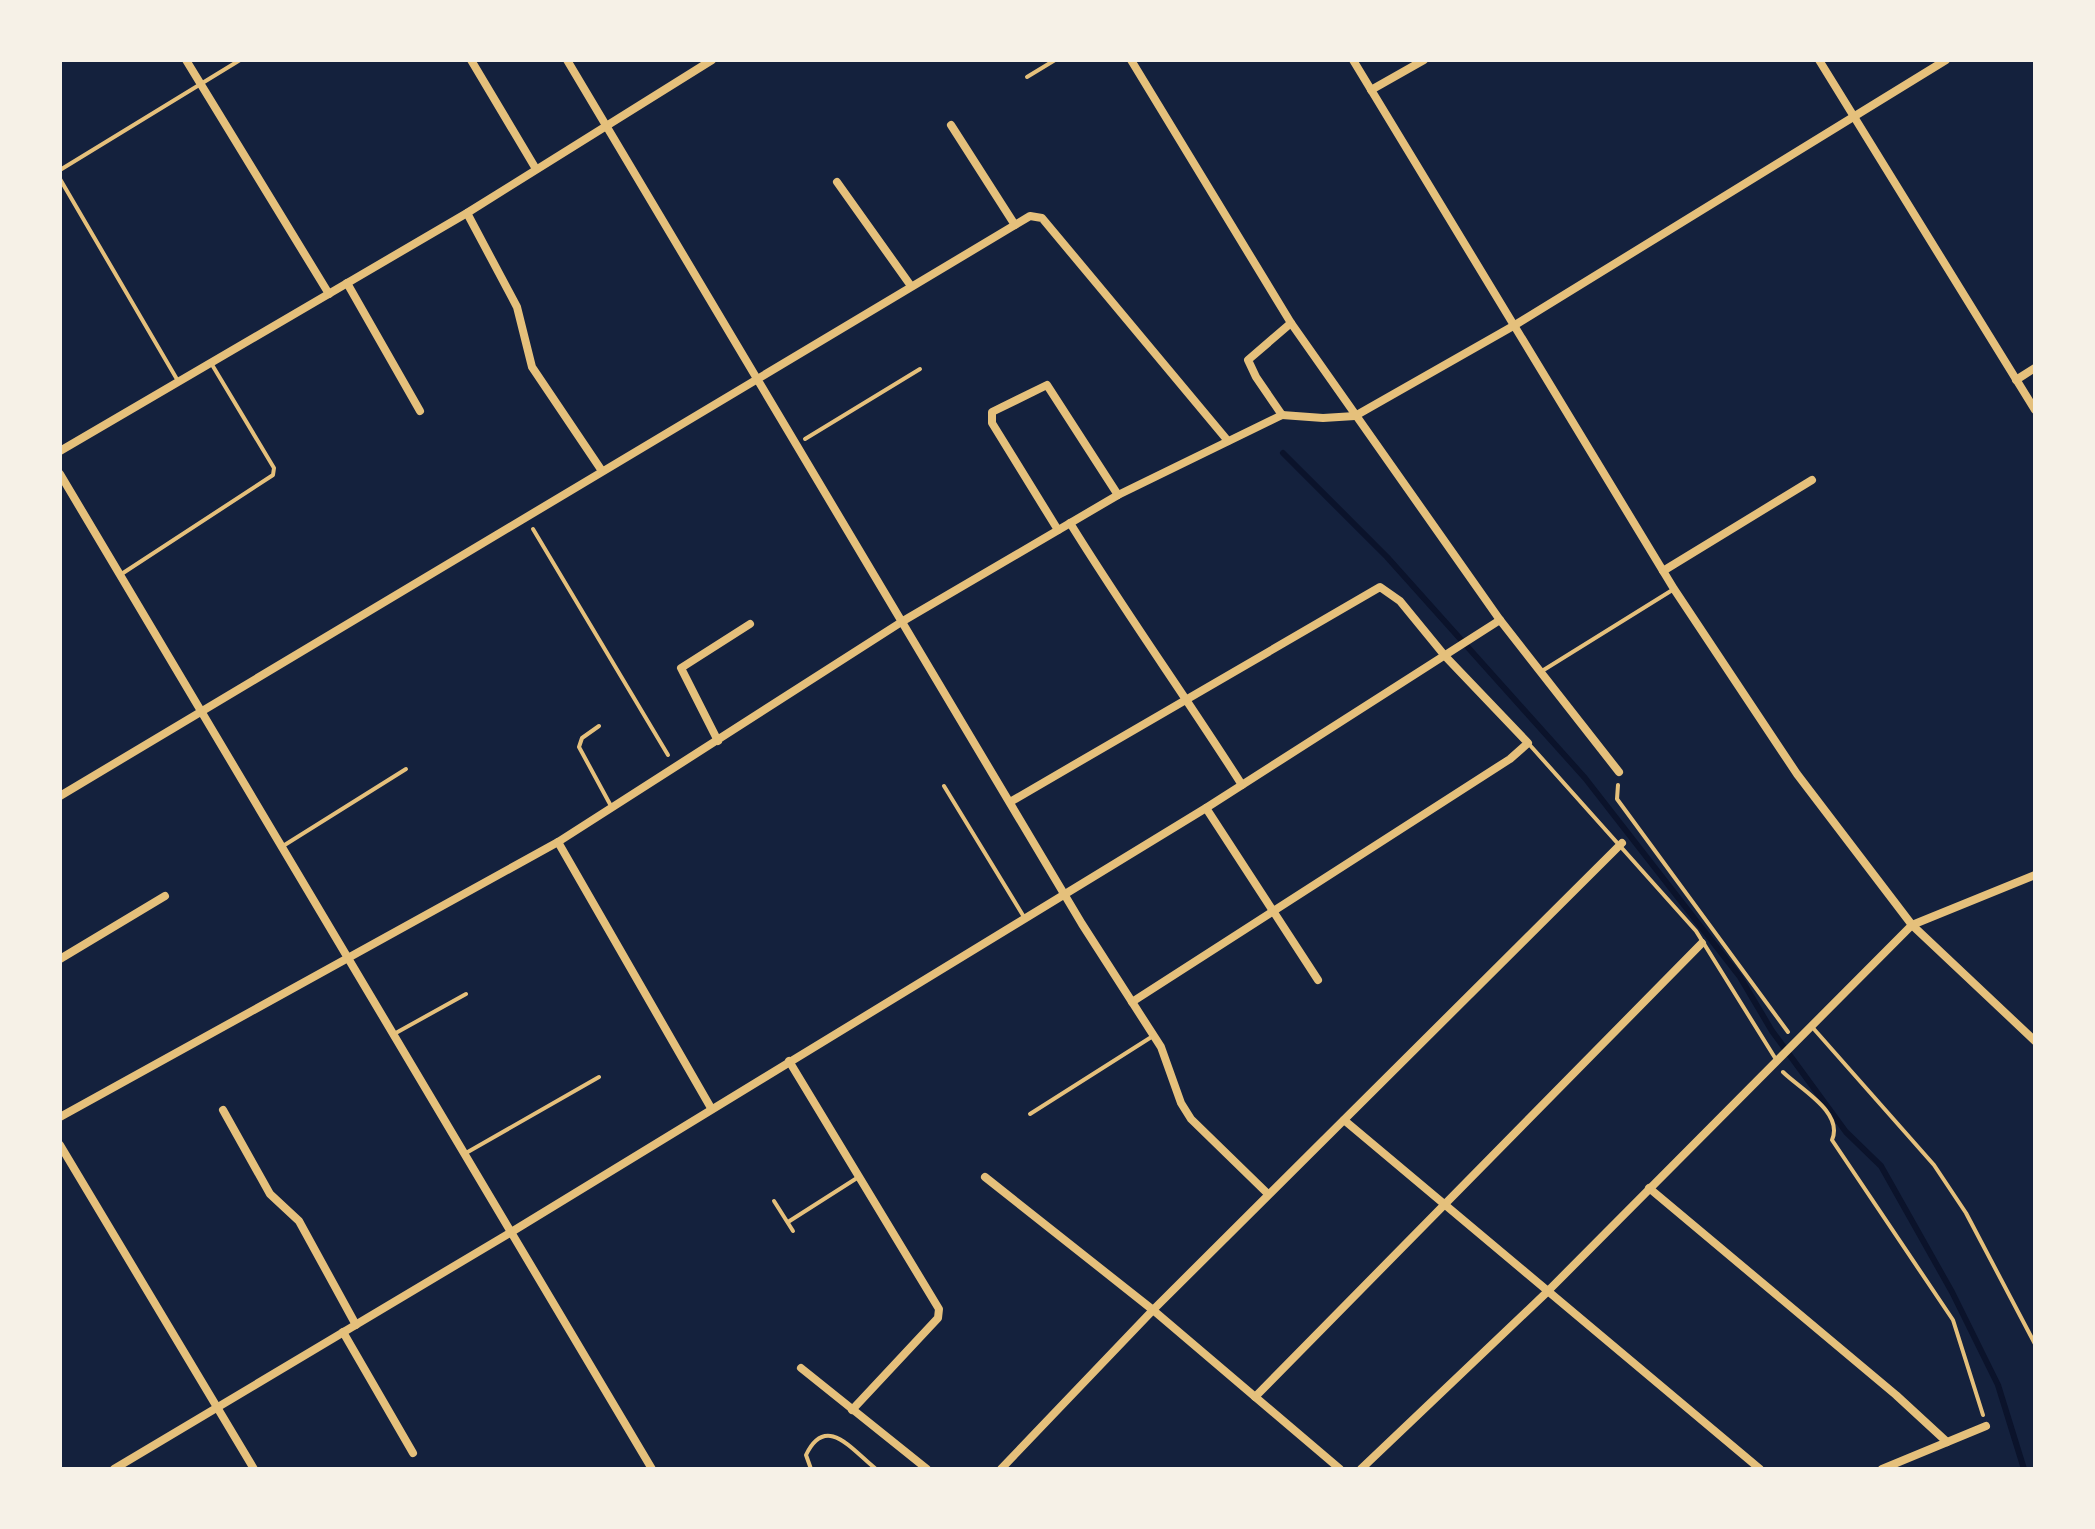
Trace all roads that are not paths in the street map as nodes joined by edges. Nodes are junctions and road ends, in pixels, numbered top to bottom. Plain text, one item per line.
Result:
1 (186, 60) edge
2 (240, 60) edge
3 (471, 60) edge
4 (567, 60) edge
5 (712, 60) edge
6 (1055, 60) edge
7 (1131, 60) edge
8 (1353, 60) edge
9 (1424, 60) edge
10 (1819, 60) edge
11 (1946, 60) edge
12 (1027, 77) dead end
13 (201, 83) junction
14 (1371, 90) junction
15 (1854, 116) junction
16 (951, 125) dead end
17 (607, 126) junction
18 (536, 169) junction
19 (60, 170) edge
20 (60, 179) edge
21 (837, 182) dead end
22 (467, 213) junction
23 (1015, 225) junction
24 (347, 283) junction
25 (911, 286) junction
26 (329, 294) junction
27 (1291, 323) junction
28 (1515, 325) junction
29 (211, 363) junction
30 (2035, 368) edge
31 (756, 378) junction
32 (2016, 380) junction
33 (178, 382) junction
34 (2035, 410) edge
35 (420, 411) dead end
36 (1282, 415) junction
37 (1355, 416) junction
38 (1228, 441) junction
39 (60, 451) edge
40 (602, 471) junction
41 (60, 474) edge
42 (1812, 480) dead end
43 (1118, 495) junction
44 (1070, 523) junction
45 (1058, 530) junction
46 (1663, 571) junction
47 (120, 575) junction
48 (1674, 589) junction
49 (1500, 620) junction
50 (903, 621) junction
51 (750, 624) dead end
52 (1445, 656) junction
53 (1540, 672) junction
54 (1187, 698) junction
55 (201, 714) junction
56 (599, 726) dead end
57 (718, 741) junction
58 (1528, 743) junction
59 (406, 769) dead end
60 (1619, 772) road end
61 (1242, 785) junction
62 (944, 786) dead end
63 (60, 796) edge
64 (1010, 802) junction
65 (1206, 808) junction
66 (612, 809) junction
67 (558, 842) junction
68 (1622, 843) junction
69 (281, 847) junction
70 (2035, 875) edge
71 (1064, 894) junction
72 (165, 896) dead end
73 (1272, 910) junction
74 (1024, 917) junction
75 (1912, 925) junction
76 (1702, 943) junction
77 (60, 959) edge
78 (349, 959) junction
79 (1318, 980) dead end
80 (466, 994) dead end
81 (1132, 1002) junction
82 (1813, 1028) junction
83 (394, 1034) junction
84 (1154, 1036) junction
85 (2035, 1041) edge
86 (789, 1061) junction
87 (1777, 1063) junction
88 (599, 1077) dead end
89 (711, 1108) junction
90 (223, 1110) dead end
91 (1030, 1114) dead end
92 (60, 1117) edge
93 (1344, 1120) junction
94 (60, 1145) edge
95 (464, 1154) junction
96 (859, 1177) junction
97 (985, 1177) dead end
98 (1649, 1188) junction
99 (1268, 1194) junction
100 (774, 1201) dead end
101 (1444, 1205) junction
102 (788, 1222) junction
103 (513, 1231) junction
104 (793, 1231) dead end
105 (1546, 1293) junction
106 (1153, 1310) junction
107 (356, 1325) junction
108 (343, 1332) junction
109 (2035, 1344) edge
110 (801, 1368) dead end
111 (1255, 1397) junction
112 (218, 1409) junction
113 (852, 1410) junction
114 (1986, 1426) road end
115 (1947, 1442) junction
116 (413, 1453) dead end
117 (114, 1469) edge
118 (254, 1469) edge
119 (652, 1469) edge
120 (811, 1469) edge
121 (876, 1469) edge
122 (927, 1469) edge
123 (1001, 1469) edge
124 (1340, 1469) edge
125 (1361, 1469) edge
126 (1760, 1469) edge
127 (1882, 1469) edge

1 - 13 street
2 - 13 lane
3 - 18 street
4 - 17 street
5 - 17 street
6 - 12 lane
7 - 27 street
8 - 14 street
9 - 14 street
10 - 15 street
11 - 15 street
13 - 19 lane
13 - 26 street
14 - 28 street
15 - 28 street
15 - 32 street
16 - 23 street
17 - 18 street
17 - 31 street
18 - 22 street
20 - 33 lane
21 - 25 street
22 - 24 street
22 - 40 street
23 - 25 street
23 - 38 street
24 - 26 street
24 - 35 street
25 - 31 street
26 - 29 street
27 - 36 street
27 - 37 street
28 - 37 street
28 - 46 street
29 - 33 street
29 - 47 lane
30 - 32 street
31 - 40 street
31 - 50 street
32 - 34 street
33 - 39 street
36 - 37 street
36 - 38 street
37 - 49 street
38 - 43 street
40 - 55 street
41 - 47 street
42 - 46 street
43 - 44 street
43 - 45 street
44 - 45 street
44 - 54 street
45 - 50 street
46 - 48 street
47 - 55 street
48 - 53 lane
48 - 75 street
49 - 52 street
49 - 53 street
50 - 57 street
50 - 64 street
51 - 57 street
52 - 54 street
52 - 58 street
52 - 61 street
53 - 60 street
54 - 61 street
54 - 64 street
55 - 63 street
55 - 69 street
56 - 66 lane
57 - 66 street
58 - 68 lane
58 - 73 street
59 - 69 lane
61 - 65 street
62 - 74 lane
64 - 71 street
65 - 71 street
65 - 73 street
66 - 67 street
67 - 78 street
67 - 89 street
68 - 76 lane
68 - 93 street
69 - 78 street
70 - 75 street
71 - 74 street
71 - 81 street
72 - 77 street
73 - 79 street
73 - 81 street
74 - 86 street
75 - 82 street
75 - 85 street
76 - 87 lane
76 - 101 street
78 - 83 street
78 - 92 street
80 - 83 lane
81 - 84 street
82 - 87 street
82 - 109 lane
83 - 95 street
84 - 91 lane
84 - 99 street
86 - 89 street
86 - 96 street
87 - 98 street
88 - 95 lane
89 - 103 street
90 - 107 street
93 - 99 street
93 - 101 street
94 - 112 street
95 - 103 street
96 - 102 lane
96 - 113 street
97 - 106 street
98 - 105 street
98 - 115 street
99 - 106 street
100 - 102 lane
101 - 105 street
101 - 111 street
102 - 104 lane
103 - 107 street
103 - 119 street
105 - 125 street
105 - 126 street
106 - 111 street
106 - 123 street
107 - 108 street
108 - 112 street
108 - 116 street
110 - 113 street
111 - 124 street
112 - 117 street
112 - 118 street
113 - 122 street
114 - 115 street
115 - 127 street
120 - 121 lane

